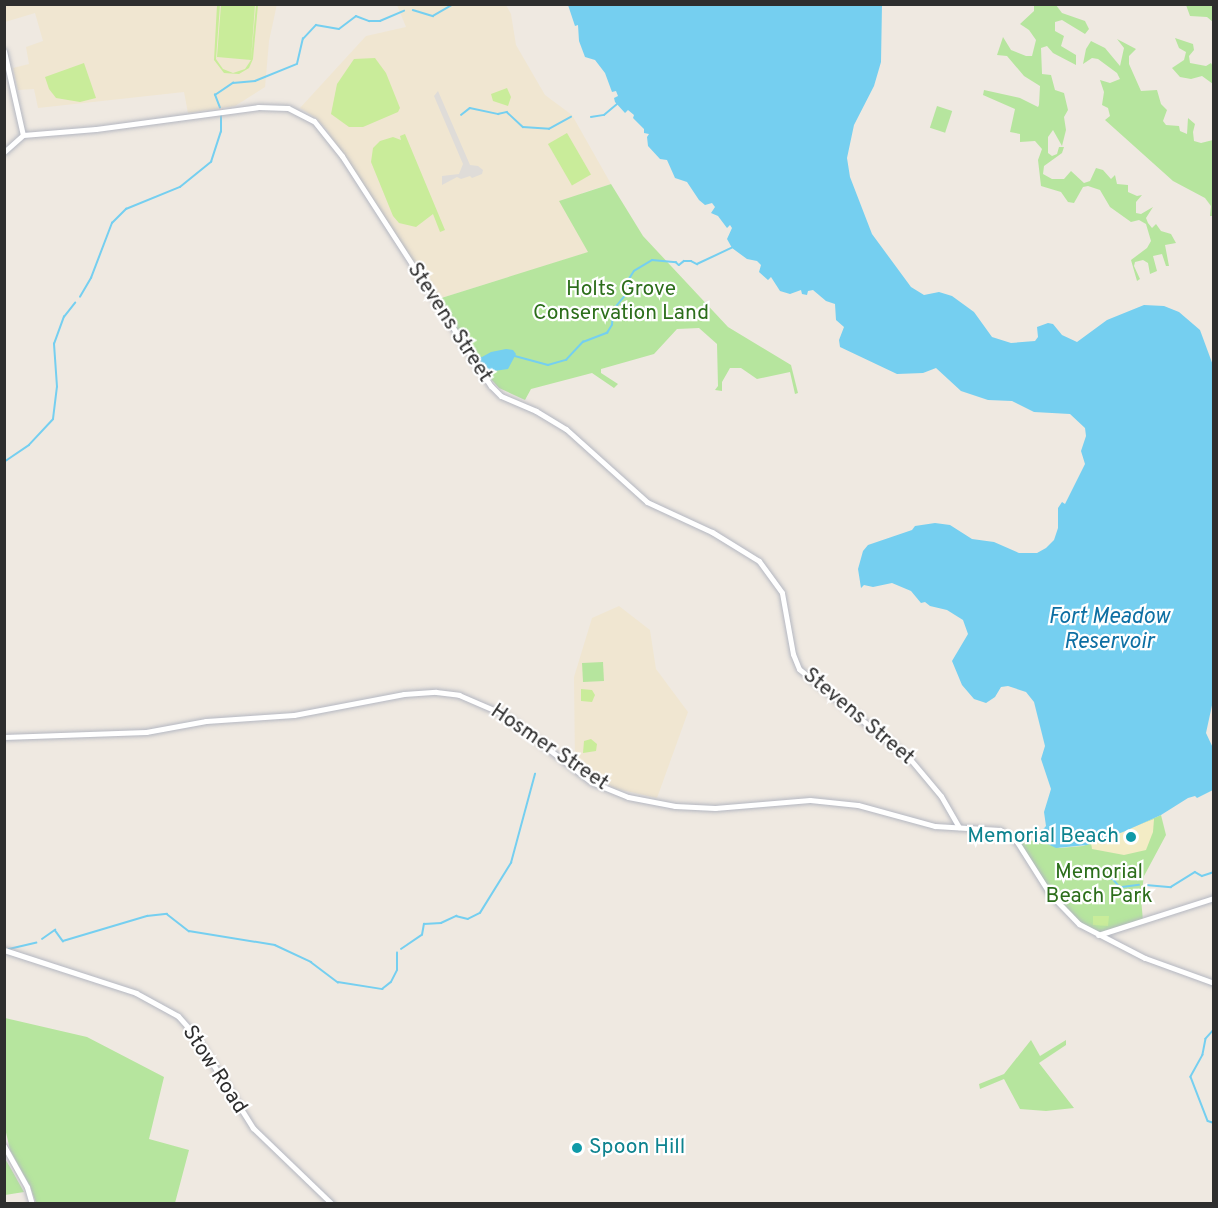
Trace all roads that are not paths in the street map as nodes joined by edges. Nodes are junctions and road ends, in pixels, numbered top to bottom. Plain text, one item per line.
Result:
1 (4, 51) edge
2 (23, 135) junction
3 (4, 152) edge
4 (4, 737) edge
5 (959, 827) junction
6 (1214, 897) edge
7 (1097, 935) junction
8 (4, 950) edge
9 (1214, 983) edge
10 (4, 1146) edge
11 (32, 1203) edge
12 (332, 1203) edge

1 - 2 street
2 - 3 street
2 - 5 street, Stevens Street
4 - 5 street, Hosmer Street
5 - 7 street, Hosmer Street
6 - 7 street
7 - 9 street, Hosmer Street
8 - 12 street, Stow Road
10 - 11 street

